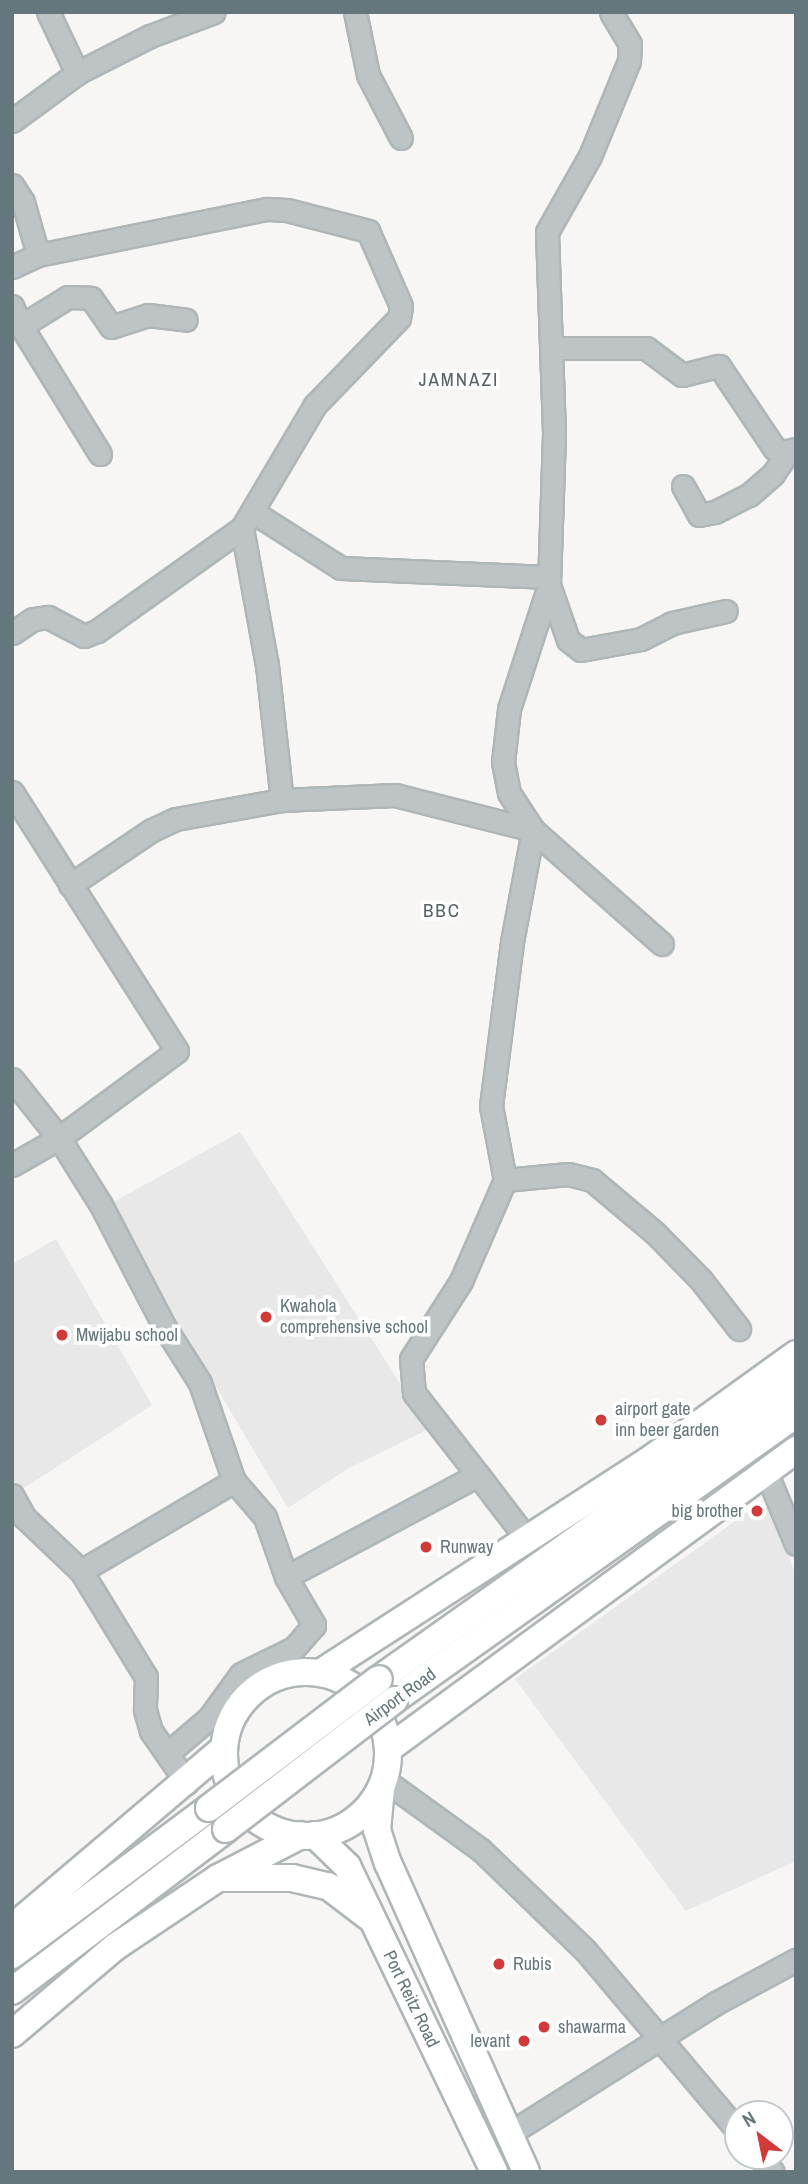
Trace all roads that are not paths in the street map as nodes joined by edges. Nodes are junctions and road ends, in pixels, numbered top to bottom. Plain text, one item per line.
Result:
1 (48, 12) edge
2 (215, 12) edge
3 (355, 12) edge
4 (611, 12) edge
5 (175, 19) edge
6 (77, 73) junction
7 (12, 121) edge
8 (401, 138) dead end
9 (12, 186) edge
10 (38, 255) junction
11 (12, 267) edge
12 (12, 306) edge
13 (186, 320) dead end
14 (21, 326) junction
15 (553, 348) junction
16 (792, 450) edge
17 (100, 454) dead end
18 (683, 486) dead end
19 (248, 520) junction
20 (549, 581) junction
21 (726, 611) dead end
22 (12, 633) edge
23 (12, 792) edge
24 (282, 800) junction
25 (533, 830) junction
26 (71, 885) junction
27 (662, 944) dead end
28 (12, 1079) edge
29 (59, 1138) junction
30 (12, 1164) edge
31 (505, 1180) junction
32 (739, 1329) dead end
33 (796, 1354) edge
34 (796, 1384) edge
35 (796, 1414) edge
36 (796, 1450) edge
37 (766, 1472) junction
38 (478, 1475) junction
39 (234, 1481) junction
40 (12, 1495) edge
41 (527, 1539) junction
42 (796, 1544) edge
43 (81, 1571) junction
44 (286, 1577) junction
45 (320, 1673) junction
46 (224, 1748) junction
47 (388, 1749) junction
48 (167, 1754) junction
49 (187, 1783) junction
50 (382, 1783) junction
51 (308, 1835) junction
52 (218, 1878) junction
53 (373, 1921) junction
54 (12, 1928) edge
55 (12, 1955) edge
56 (796, 1960) edge
57 (12, 1991) edge
58 (12, 2034) edge
59 (662, 2036) junction
60 (724, 2114) edge
61 (507, 2136) junction
62 (494, 2172) edge
63 (526, 2172) edge

1 - 6 street
2 - 5 street
3 - 8 street
4 - 15 street
5 - 6 street
6 - 7 street
9 - 10 street
10 - 11 street
10 - 19 street
12 - 14 street
13 - 14 street
14 - 17 street
15 - 16 street
15 - 20 street
16 - 18 street
19 - 20 street
19 - 22 street
19 - 24 street
20 - 21 street
20 - 25 street
23 - 26 street
24 - 25 street
24 - 26 street
25 - 27 street
25 - 31 street
26 - 29 street
28 - 29 street
29 - 30 street
29 - 39 street
31 - 32 street
31 - 38 street
33 - 41 main road
34 - 55 main road, Airport Road, bridge
35 - 57 main road, Airport Road, bridge
36 - 37 main road
37 - 42 street
37 - 47 main road
38 - 41 street
38 - 44 street
39 - 43 street
39 - 44 street
40 - 43 street
41 - 45 main road
43 - 48 street
44 - 48 street
45 - 46 main road
45 - 47 main road
46 - 49 main road
46 - 51 main road
47 - 50 main road
48 - 49 street
49 - 54 main road
50 - 51 main road
50 - 59 street
50 - 61 main road
51 - 52 main road
51 - 53 main road, Port Reitz Road
52 - 53 main road
52 - 58 main road
53 - 62 main road, Port Reitz Road
56 - 59 street
59 - 60 street
59 - 61 street
61 - 63 main road

